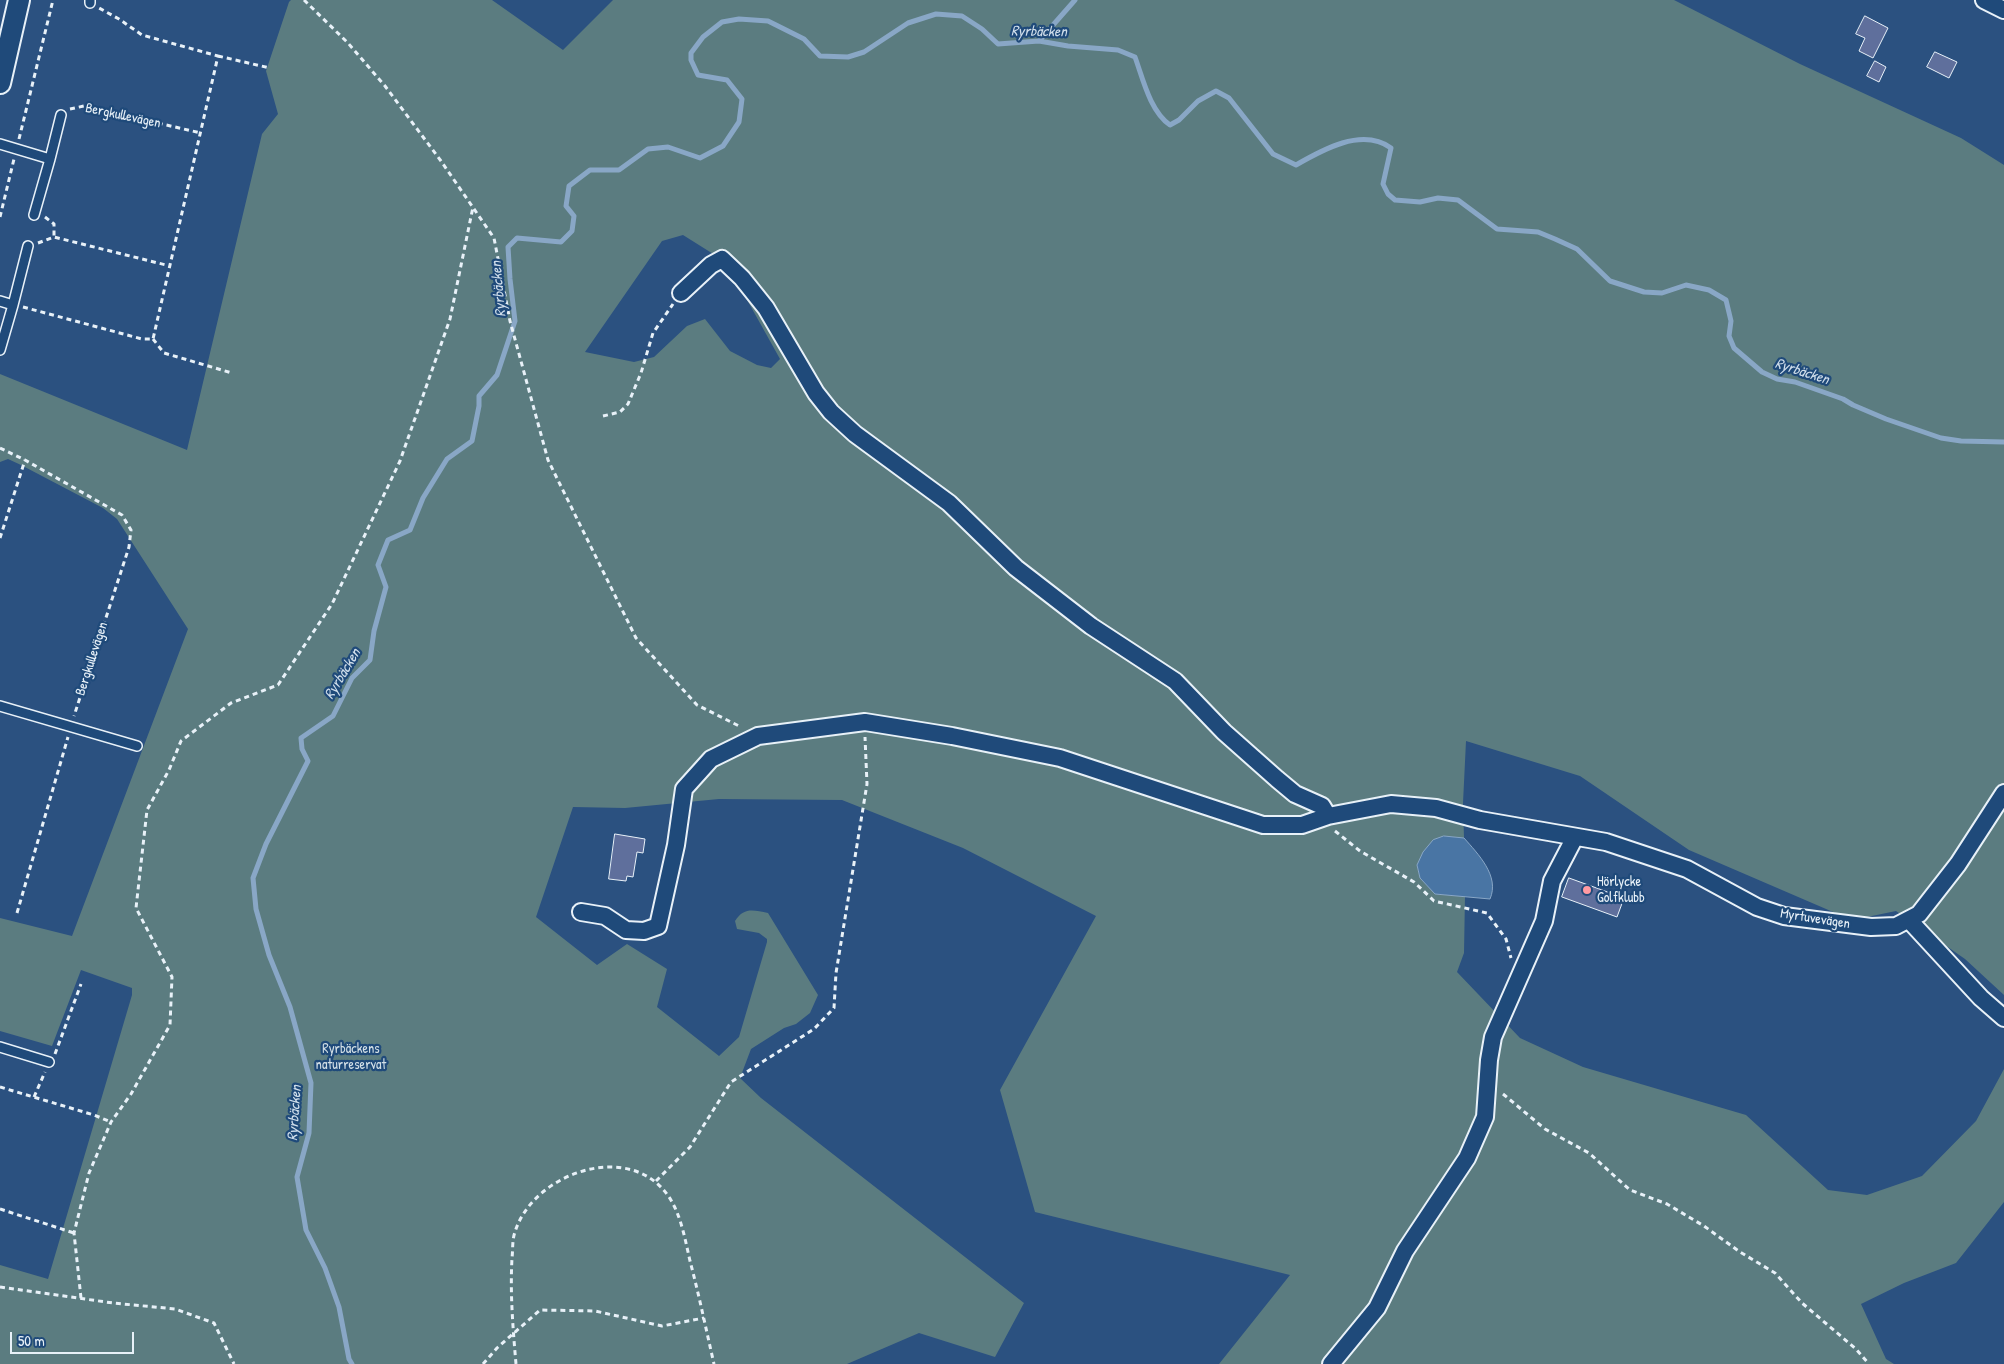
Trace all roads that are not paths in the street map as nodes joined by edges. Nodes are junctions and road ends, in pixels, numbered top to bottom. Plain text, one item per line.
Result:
1 (20, 0) edge
2 (1984, 0) edge
3 (2004, 10) edge
4 (0, 83) edge
5 (61, 115) road end
6 (0, 144) edge
7 (50, 159) junction
8 (34, 215) road end
9 (28, 246) road end
10 (680, 293) road end
11 (0, 302) edge
12 (14, 305) junction
13 (0, 350) edge
14 (0, 706) edge
15 (137, 746) dead end
16 (2004, 793) edge
17 (1324, 818) junction
18 (1575, 836) junction
19 (581, 912) dead end
20 (1909, 920) junction
21 (2004, 1018) edge
22 (0, 1047) edge
23 (49, 1062) road end
24 (1331, 1364) edge

1 - 4 street
2 - 3 street
5 - 7 lane
6 - 7 lane
7 - 8 lane
9 - 12 lane
10 - 17 street
11 - 12 lane
12 - 13 lane
14 - 15 lane
16 - 20 street, Myrtuvevägen
17 - 18 street, Myrtuvevägen
17 - 19 street, Myrtuvevägen
18 - 20 street, Myrtuvevägen
18 - 24 street
20 - 21 street
22 - 23 lane

